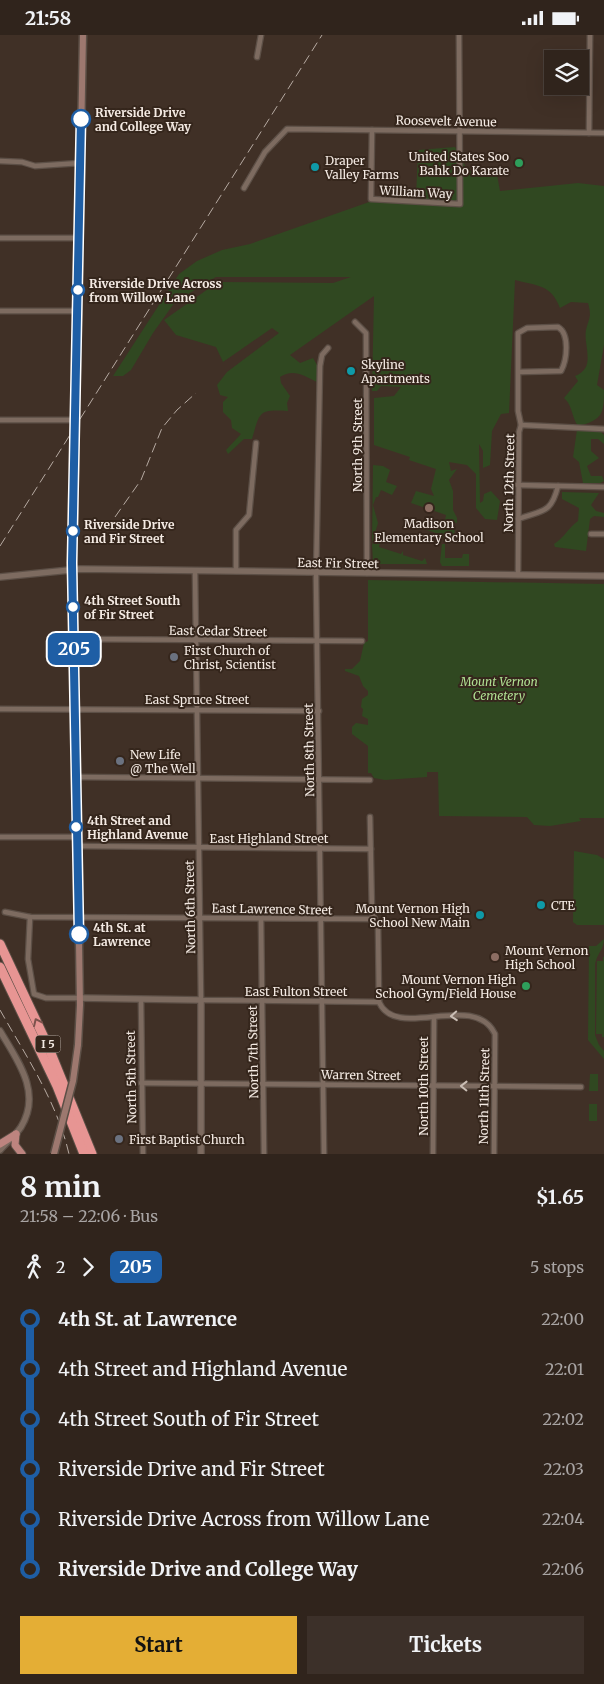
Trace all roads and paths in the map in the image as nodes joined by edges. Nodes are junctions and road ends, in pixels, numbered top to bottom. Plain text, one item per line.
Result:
1 (83, 35) edge
2 (261, 35) edge
3 (458, 35) edge
4 (590, 35) edge
5 (256, 57) dead end
6 (372, 130) junction
7 (459, 131) junction
8 (589, 133) junction
9 (604, 133) edge
10 (0, 161) edge
11 (80, 163) junction
12 (244, 188) dead end
13 (0, 238) edge
14 (79, 238) junction
15 (0, 311) edge
16 (78, 311) junction
17 (355, 322) dead end
18 (328, 348) dead end
19 (518, 372) junction
20 (75, 420) junction
21 (0, 421) edge
22 (521, 425) junction
23 (604, 429) edge
24 (256, 443) dead end
25 (517, 485) junction
26 (558, 486) junction
27 (604, 487) edge
28 (518, 519) junction
29 (592, 534) dead end
30 (604, 534) edge
31 (72, 570) junction
32 (195, 571) junction
33 (236, 571) junction
34 (316, 572) junction
35 (367, 573) junction
36 (518, 575) junction
37 (604, 576) edge
38 (0, 577) edge
39 (74, 639) junction
40 (196, 641) junction
41 (362, 641) dead end
42 (318, 642) junction
43 (0, 709) edge
44 (75, 709) junction
45 (197, 709) junction
46 (319, 711) junction
47 (76, 777) junction
48 (198, 778) junction
49 (320, 779) junction
50 (370, 779) dead end
51 (370, 817) dead end
52 (0, 837) edge
53 (76, 837) junction
54 (77, 846) junction
55 (199, 848) junction
56 (321, 849) junction
57 (371, 849) junction
58 (5, 912) dead end
59 (78, 916) junction
60 (30, 917) junction
61 (200, 918) junction
62 (261, 919) junction
63 (322, 919) junction
64 (375, 919) junction
65 (0, 944) edge
66 (0, 967) edge
67 (80, 998) junction
68 (141, 999) junction
69 (201, 1000) junction
70 (262, 1001) junction
71 (323, 1001) junction
72 (379, 1002) junction
73 (434, 1018) junction
74 (0, 1032) edge
75 (141, 1083) junction
76 (202, 1083) junction
77 (264, 1084) junction
78 (324, 1085) junction
79 (434, 1086) junction
80 (494, 1086) junction
81 (581, 1087) dead end
82 (16, 1134) junction
83 (0, 1144) edge
84 (0, 1150) edge
85 (90, 1152) edge
86 (22, 1154) edge
87 (54, 1154) edge
88 (143, 1154) edge
89 (202, 1154) edge
90 (264, 1154) edge
91 (324, 1154) edge
92 (433, 1154) edge
93 (494, 1154) edge

1 - 11 main road
2 - 5 street
3 - 7 street
4 - 8 street
6 - 7 street, Roosevelt Avenue
6 - 7 street, William Way
6 - 12 street, Roosevelt Avenue
7 - 8 street, Roosevelt Avenue
8 - 9 street, Roosevelt Avenue
10 - 11 street
11 - 14 main road
13 - 14 street
14 - 16 main road
15 - 16 street
16 - 20 main road
17 - 35 street, North 9th Street
18 - 34 street, North 8th Street
19 - 19 street, North 12th Street
19 - 22 street, North 12th Street
20 - 21 street
20 - 31 main road
22 - 23 street
22 - 25 street, North 12th Street
24 - 33 street
25 - 26 street
25 - 28 street, North 12th Street
26 - 27 street
26 - 28 street
28 - 36 street, North 12th Street
29 - 30 street
31 - 32 street, East Fir Street
31 - 38 street, East Fir Street
31 - 39 main road
32 - 33 street, East Fir Street
32 - 40 street, North 6th Street
33 - 34 street, East Fir Street
34 - 35 street, East Fir Street
34 - 42 street, North 8th Street
35 - 36 street, East Fir Street
36 - 37 street, East Fir Street
39 - 40 street, East Cedar Street
39 - 44 main road
40 - 42 street, East Cedar Street
40 - 45 street, North 6th Street
41 - 42 street, East Cedar Street
42 - 46 street, North 8th Street
43 - 44 street, East Spruce Street
44 - 45 street, East Spruce Street
44 - 47 main road
45 - 46 street, East Spruce Street
45 - 48 street, North 6th Street
46 - 49 street, North 8th Street
47 - 48 street
47 - 53 main road
48 - 49 street
48 - 55 street, North 6th Street
49 - 50 street
49 - 56 street, North 8th Street
51 - 57 street
52 - 53 street
53 - 54 main road
54 - 55 street, East Highland Street
54 - 59 main road
55 - 56 street, East Highland Street
55 - 61 street, North 6th Street
56 - 57 street, East Highland Street
56 - 63 street, North 8th Street
57 - 64 street
58 - 60 street, East Lawrence Street
59 - 60 street, East Lawrence Street
59 - 61 street, East Lawrence Street
59 - 67 main road
60 - 67 street
61 - 62 street, East Lawrence Street
61 - 69 street, North 6th Street
62 - 63 street, East Lawrence Street
62 - 70 street, North 7th Street
63 - 64 street, East Lawrence Street
63 - 71 street, North 8th Street
64 - 72 street
85 -> 65 highway, I 5
66 - 85 highway, I 5
67 - 68 street, East Fulton Street
67 - 87 main road, bridge
68 - 69 street, East Fulton Street
68 - 75 street, North 5th Street
69 - 70 street, East Fulton Street
69 - 76 street, North 6th Street
70 - 71 street, East Fulton Street
70 - 77 street, North 7th Street
71 - 72 street, East Fulton Street
71 - 78 street, North 8th Street
72 - 73 street
73 - 79 street, North 10th Street
80 -> 73 street, North 11th Street
74 - 82 street
75 - 76 street, Warren Street
75 - 88 street, North 5th Street
76 - 77 street, Warren Street
76 - 89 street, North 6th Street
77 - 78 street, Warren Street
77 - 90 street, North 7th Street
78 - 79 street, Warren Street
78 - 91 street, North 8th Street
80 -> 79 street, Warren Street
79 - 92 street, North 10th Street
80 - 81 street, Warren Street
80 - 93 street, North 11th Street
82 - 83 main road
82 - 84 street
82 - 86 main road

